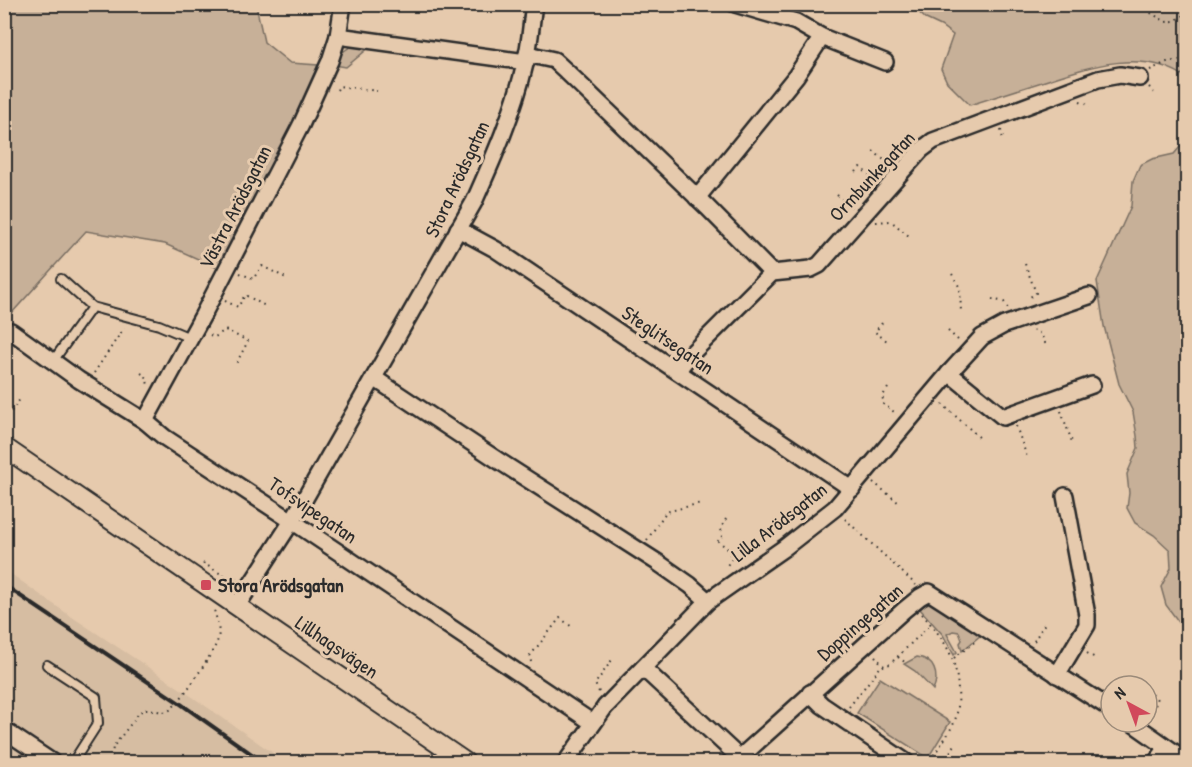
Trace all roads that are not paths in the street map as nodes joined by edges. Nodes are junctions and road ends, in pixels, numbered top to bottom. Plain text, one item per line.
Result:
1 (343, 4) edge
2 (534, 4) edge
3 (735, 4) edge
4 (338, 36) junction
5 (822, 37) junction
6 (527, 58) junction
7 (885, 62) dead end
8 (1140, 78) road end
9 (698, 198) junction
10 (458, 229) junction
11 (772, 273) junction
12 (61, 279) dead end
13 (1089, 296) dead end
14 (92, 307) junction
15 (11, 331) dead end
16 (193, 333) junction
17 (53, 361) junction
18 (677, 372) junction
19 (950, 373) junction
20 (374, 378) junction
21 (1092, 385) dead end
22 (146, 421) junction
23 (4, 447) edge
24 (852, 489) junction
25 (1065, 496) dead end
26 (292, 521) junction
27 (708, 601) junction
28 (237, 606) junction
29 (47, 665) dead end
30 (643, 668) junction
31 (1057, 675) junction
32 (810, 693) junction
33 (1099, 701) edge
34 (592, 723) junction
35 (4, 730) edge
36 (1148, 734) edge
37 (1167, 748) junction
38 (739, 761) edge
39 (52, 762) edge
40 (73, 762) edge
41 (465, 762) edge
42 (566, 762) edge
43 (906, 762) edge
44 (1156, 762) edge
45 (1188, 762) edge

1 - 4 street, Västra Arödsgatan
2 - 6 street, Stora Arödsgatan
3 - 5 street
4 - 6 street
4 - 16 street, Västra Arödsgatan
5 - 7 street
5 - 9 street
6 - 9 street
6 - 10 street, Stora Arödsgatan
8 - 11 street, Ormbunkegatan
9 - 11 street
10 - 18 street, Steglitsegatan
10 - 20 street, Stora Arödsgatan
11 - 18 street
12 - 14 lane
13 - 19 street, Lilla Arödsgatan
14 - 16 lane
14 - 17 lane
15 - 17 street, Tofsvipegatan
16 - 22 street, Västra Arödsgatan
17 - 22 street, Tofsvipegatan
18 - 24 street, Steglitsegatan
19 - 21 street
19 - 24 street, Lilla Arödsgatan
20 - 26 street, Stora Arödsgatan
20 - 27 street
22 - 26 street, Tofsvipegatan
23 - 28 street, Lillhagsvägen
24 - 27 street, Lilla Arödsgatan
25 - 31 street
26 - 28 street, Stora Arödsgatan
26 - 34 street, Tofsvipegatan
27 - 30 street, Lilla Arödsgatan
28 - 41 street, Lillhagsvägen
29 - 40 lane
30 - 34 street, Lilla Arödsgatan
30 - 38 street
31 - 32 street, Doppingegatan
31 - 33 street, Doppingegatan
32 - 38 street, Doppingegatan
32 - 43 street
34 - 42 street, Lilla Arödsgatan
35 - 39 street
36 - 37 street
37 - 44 street
37 - 45 street

